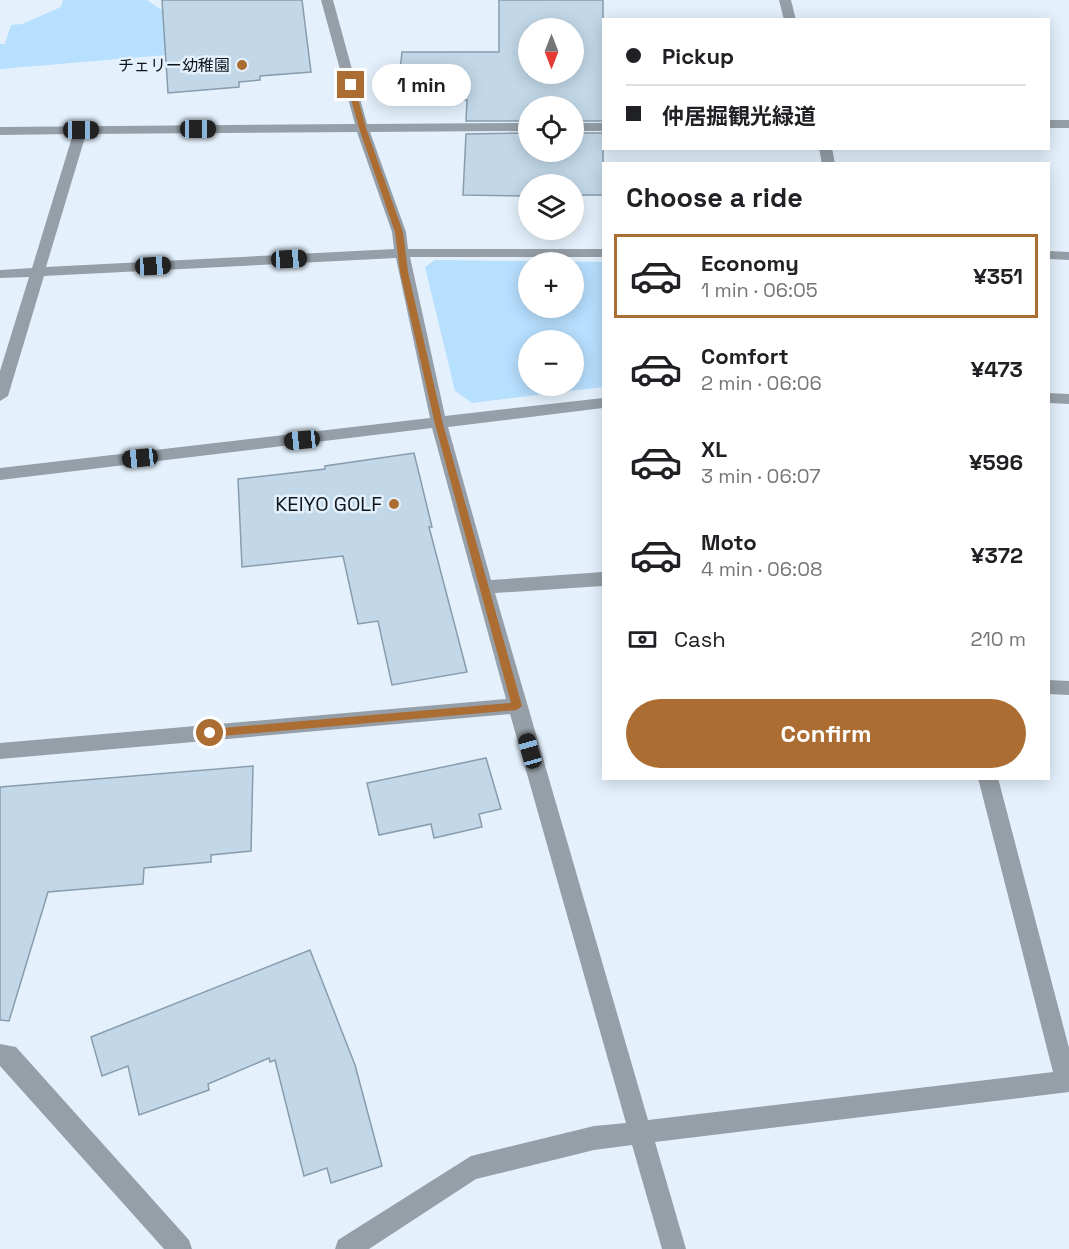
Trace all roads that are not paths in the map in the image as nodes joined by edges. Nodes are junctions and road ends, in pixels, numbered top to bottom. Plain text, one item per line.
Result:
1 (327, 0) edge
2 (784, 0) edge
3 (789, 18) edge
4 (1050, 124) edge
5 (1069, 124) edge
6 (518, 127) edge
7 (584, 127) edge
8 (602, 127) edge
9 (362, 128) junction
10 (81, 130) junction
11 (0, 131) edge
12 (402, 253) junction
13 (602, 253) edge
14 (1050, 255) edge
15 (1069, 255) edge
16 (40, 272) junction
17 (0, 274) edge
18 (0, 396) edge
19 (1050, 398) edge
20 (1069, 399) edge
21 (602, 403) edge
22 (439, 424) junction
23 (0, 474) edge
24 (602, 579) edge
25 (485, 586) junction
26 (1050, 687) edge
27 (1069, 688) edge
28 (517, 706) junction
29 (0, 751) edge
30 (989, 780) edge
31 (0, 1054) edge
32 (1067, 1081) edge
33 (640, 1133) junction
34 (180, 1249) edge
35 (347, 1249) edge
36 (674, 1249) edge

1 - 9 street
2 - 3 street
4 - 5 street
6 - 9 street
7 - 8 street
9 - 10 street
9 - 12 street
10 - 11 street
10 - 16 street
12 - 13 street
12 - 16 street
12 - 22 street
14 - 15 street
16 - 17 street
16 - 18 street
19 - 20 street
21 - 22 street
22 - 23 street
22 - 25 street
24 - 25 street
25 - 28 street
26 - 27 street
28 - 29 street
28 - 33 street
30 - 32 street
31 - 34 street
32 - 33 street
33 - 35 street
33 - 36 street

